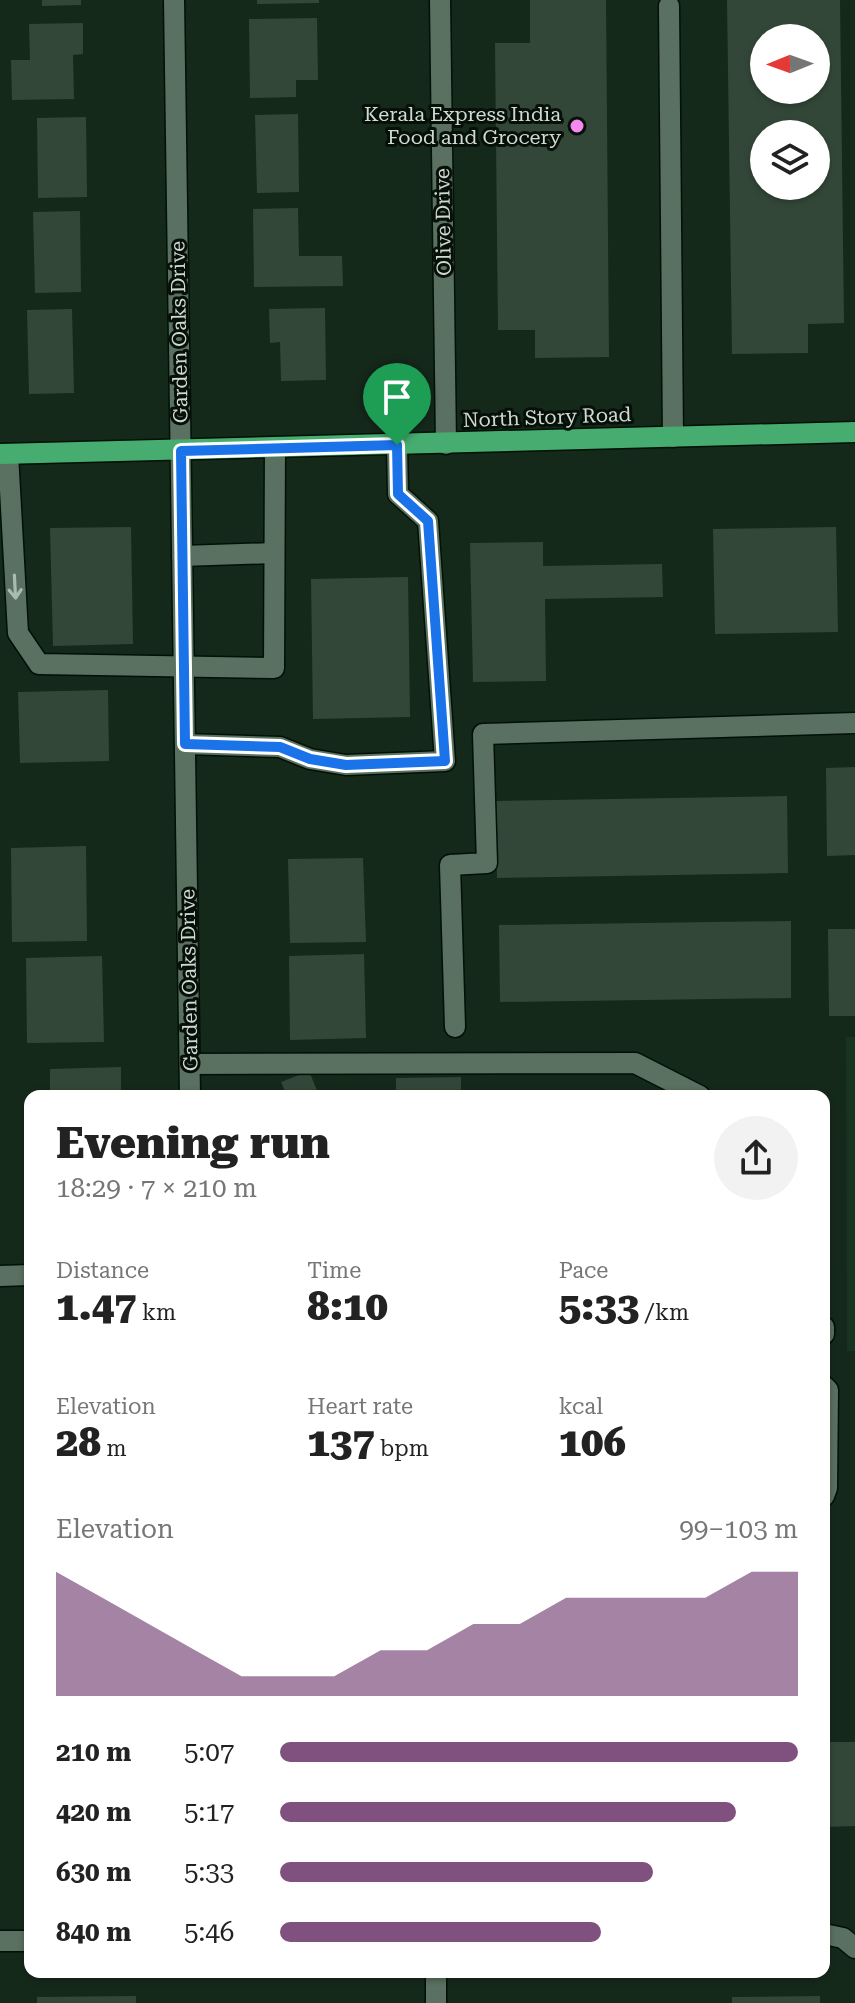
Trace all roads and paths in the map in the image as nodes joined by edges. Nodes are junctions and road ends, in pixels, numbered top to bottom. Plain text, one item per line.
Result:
1 (174, 0) edge
2 (440, 0) edge
3 (669, 6) dead end
4 (855, 432) edge
5 (673, 437) junction
6 (446, 444) junction
7 (397, 445) junction
8 (275, 448) junction
9 (181, 451) junction
10 (4, 454) edge
11 (274, 553) junction
12 (182, 556) junction
13 (184, 667) junction
14 (855, 723) edge
15 (185, 744) junction
16 (455, 1027) dead end
17 (190, 1064) junction
18 (190, 1090) edge
19 (688, 1090) edge
20 (24, 1275) edge
21 (0, 1276) edge
22 (830, 1935) edge
23 (0, 1941) edge
24 (24, 1941) edge
25 (855, 1948) edge
26 (436, 1978) edge
27 (436, 2003) edge

1 - 9 street, Garden Oaks Drive
2 - 6 street, Olive Drive
3 - 5 street
4 - 5 main road, North Story Road
5 - 6 main road, North Story Road
6 - 7 main road, North Story Road
7 - 8 main road, North Story Road
7 - 15 street
8 - 9 main road, North Story Road
8 - 11 street
9 - 10 main road, North Story Road
9 - 12 street, Garden Oaks Drive
10 -> 13 street
11 - 12 street
11 - 13 street
12 - 13 street, Garden Oaks Drive
13 - 15 street, Garden Oaks Drive
14 - 16 street
15 - 17 street, Garden Oaks Drive
17 - 18 street, Garden Oaks Drive
17 - 19 street
20 - 21 street
22 - 25 street
23 - 24 street
26 - 27 street

